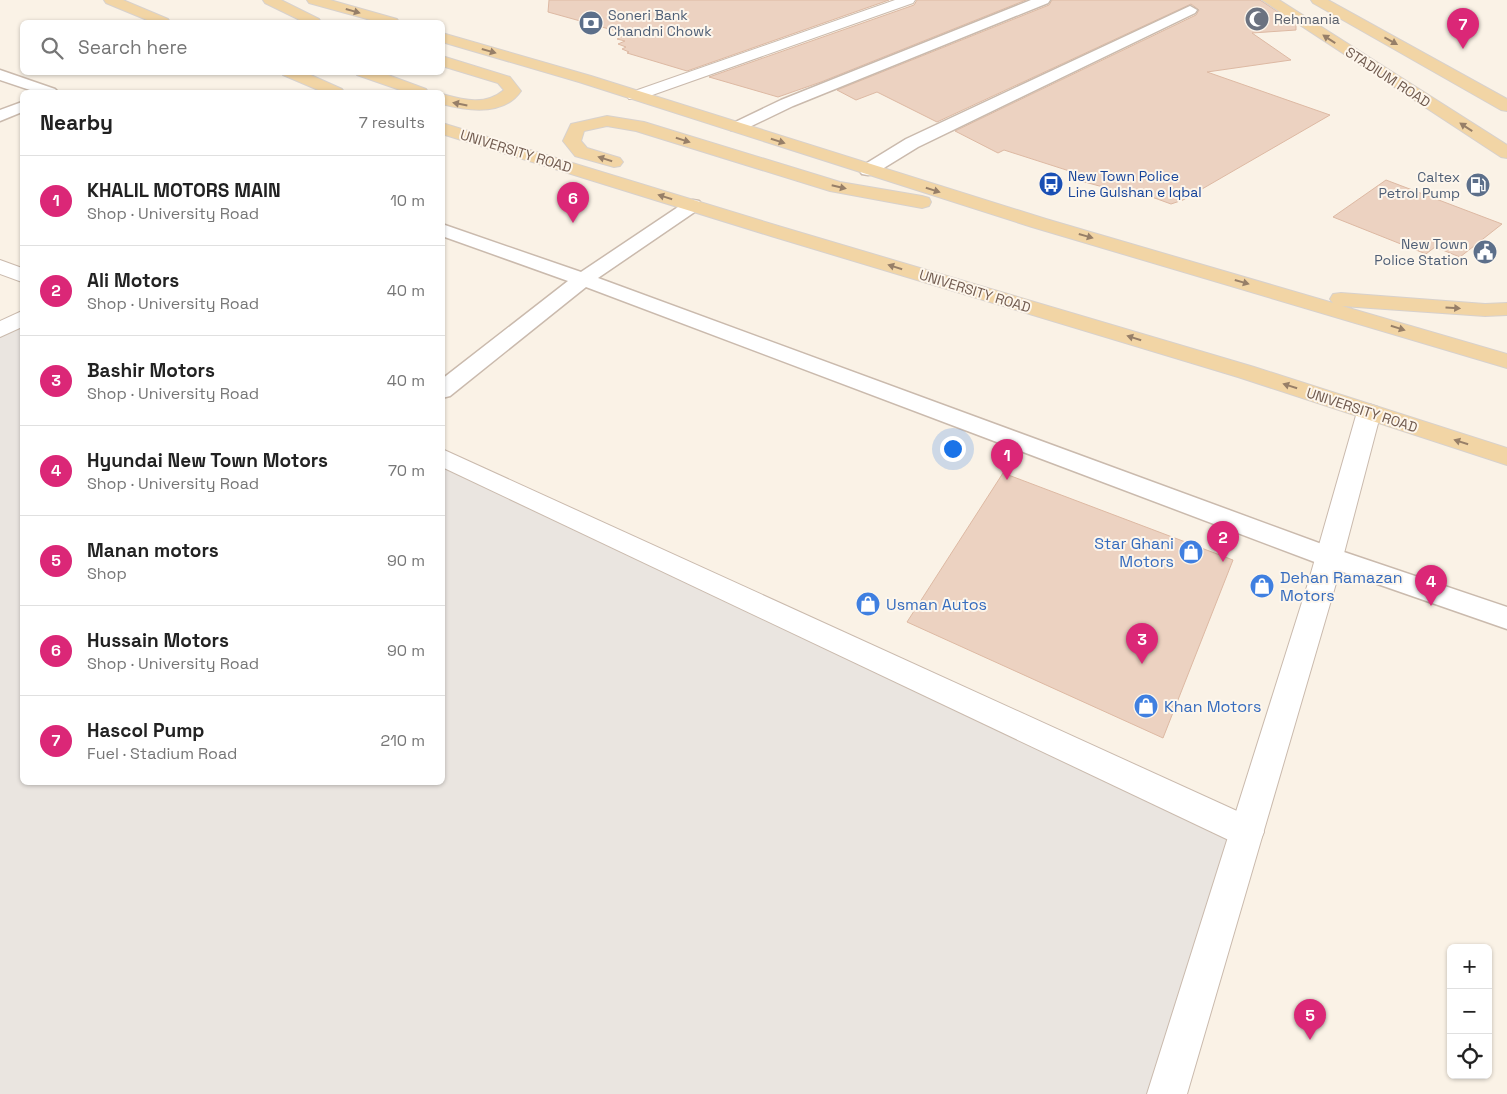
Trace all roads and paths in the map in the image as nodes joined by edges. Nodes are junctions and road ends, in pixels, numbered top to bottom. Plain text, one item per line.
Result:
1 (111, 0) edge
2 (270, 0) edge
3 (314, 0) edge
4 (908, 0) edge
5 (1043, 0) edge
6 (1269, 0) edge
7 (1318, 0) edge
8 (1190, 10) dead end
9 (158, 20) edge
10 (306, 20) edge
11 (385, 20) edge
12 (445, 38) edge
13 (445, 63) edge
14 (0, 75) edge
15 (296, 75) edge
16 (372, 75) edge
17 (44, 90) edge
18 (331, 90) edge
19 (414, 90) edge
20 (635, 96) junction
21 (445, 100) edge
22 (1507, 106) edge
23 (20, 108) edge
24 (0, 116) edge
25 (737, 127) junction
26 (445, 129) edge
27 (1507, 153) edge
28 (627, 166) dead end
29 (868, 170) junction
30 (692, 196) junction
31 (1039, 222) junction
32 (445, 231) edge
33 (0, 266) edge
34 (20, 275) edge
35 (583, 279) junction
36 (1282, 293) junction
37 (1507, 309) edge
38 (20, 319) edge
39 (0, 330) edge
40 (1507, 361) edge
41 (445, 389) edge
42 (1369, 412) junction
43 (1507, 457) edge
44 (445, 458) edge
45 (1329, 557) junction
46 (1507, 618) edge
47 (1246, 832) junction
48 (1167, 1094) edge

1 - 9 main road
2 - 10 main road
3 -> 11 main road
4 - 20 street
5 - 25 lane
27 -> 6 main road, STADIUM ROAD
7 -> 22 main road, STADIUM ROAD
8 - 29 lane
12 -> 20 main road
13 -> 21 main road
14 - 17 lane
15 - 18 main road
16 - 19 main road
20 - 25 main road
23 - 24 lane
25 -> 29 main road
30 -> 26 main road, UNIVERSITY ROAD
28 -> 31 main road
29 -> 31 main road
30 - 35 lane
42 -> 30 main road, UNIVERSITY ROAD
31 -> 36 main road
32 - 35 lane
33 - 34 street
35 - 41 lane
35 - 45 lane
36 -> 37 main road
36 -> 40 main road
38 - 39 street
43 -> 42 main road, UNIVERSITY ROAD
42 - 45 street
44 - 47 street
45 - 46 lane
45 - 47 street
47 - 48 street

